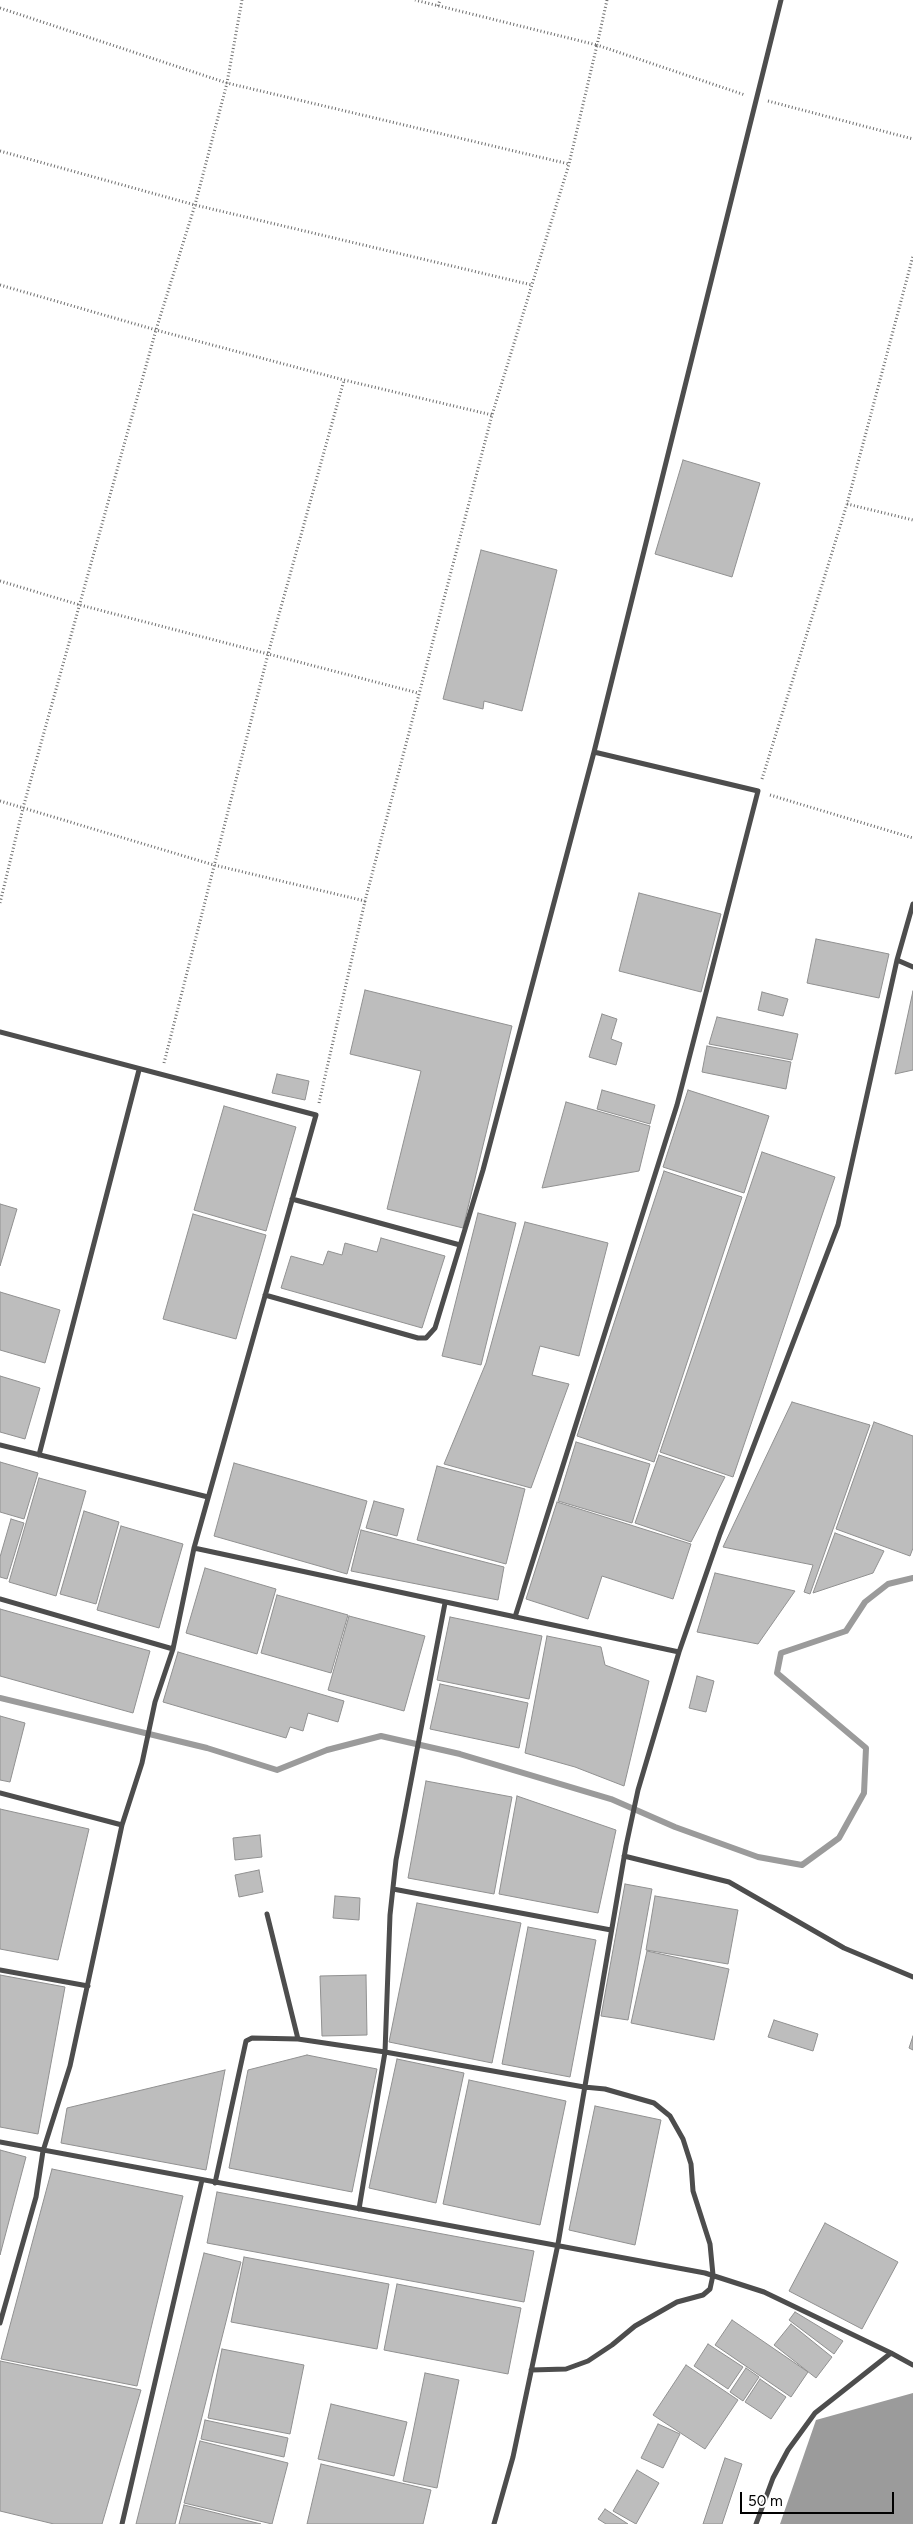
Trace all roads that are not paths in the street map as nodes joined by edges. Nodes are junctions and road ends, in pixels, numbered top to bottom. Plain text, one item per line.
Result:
1 (781, 0) edge
2 (594, 752) junction
3 (913, 904) edge
4 (897, 960) junction
5 (913, 967) edge
6 (0, 1032) edge
7 (139, 1070) junction
8 (292, 1199) junction
9 (460, 1245) junction
10 (265, 1295) junction
11 (0, 1445) edge
12 (39, 1455) junction
13 (208, 1497) junction
14 (194, 1548) junction
15 (0, 1599) edge
16 (445, 1603) junction
17 (515, 1617) junction
18 (173, 1649) junction
19 (680, 1652) junction
20 (0, 1793) edge
21 (122, 1825) junction
22 (624, 1856) junction
23 (393, 1889) junction
24 (267, 1914) dead end
25 (611, 1930) junction
26 (0, 1970) edge
27 (913, 1977) edge
28 (88, 1986) junction
29 (298, 2039) junction
30 (385, 2052) junction
31 (584, 2087) junction
32 (0, 2142) edge
33 (43, 2152) junction
34 (202, 2180) junction
35 (215, 2182) junction
36 (359, 2209) junction
37 (558, 2244) junction
38 (713, 2275) junction
39 (0, 2323) edge
40 (891, 2353) junction
41 (913, 2365) edge
42 (531, 2370) junction
43 (122, 2524) edge
44 (494, 2524) edge
45 (756, 2524) edge

1 - 2 street
2 - 9 street
2 - 17 street
3 - 4 street
4 - 5 street
4 - 19 street
6 - 7 street
7 - 8 street
7 - 12 street
8 - 9 street
8 - 10 street
9 - 10 street
10 - 13 street
11 - 12 street
12 - 13 street
13 - 14 street
14 - 16 street
14 - 18 street
15 - 18 street
16 - 17 street
16 - 23 street
17 - 19 street
18 - 21 street
19 - 22 street
20 - 21 street
21 - 28 street
22 - 25 street
22 - 27 street
23 - 25 street
23 - 30 street
24 - 29 street
25 - 31 street
26 - 28 street
28 - 33 street
29 - 30 street
29 - 35 street
30 - 31 street
30 - 36 street
31 - 37 street
31 - 38 street
32 - 33 street
33 - 34 street
33 - 39 street
34 - 35 street
34 - 43 street
35 - 36 street
36 - 37 street
37 - 38 street
37 - 42 street
38 - 40 street
38 - 42 street
40 - 41 street
40 - 45 street
42 - 44 street

